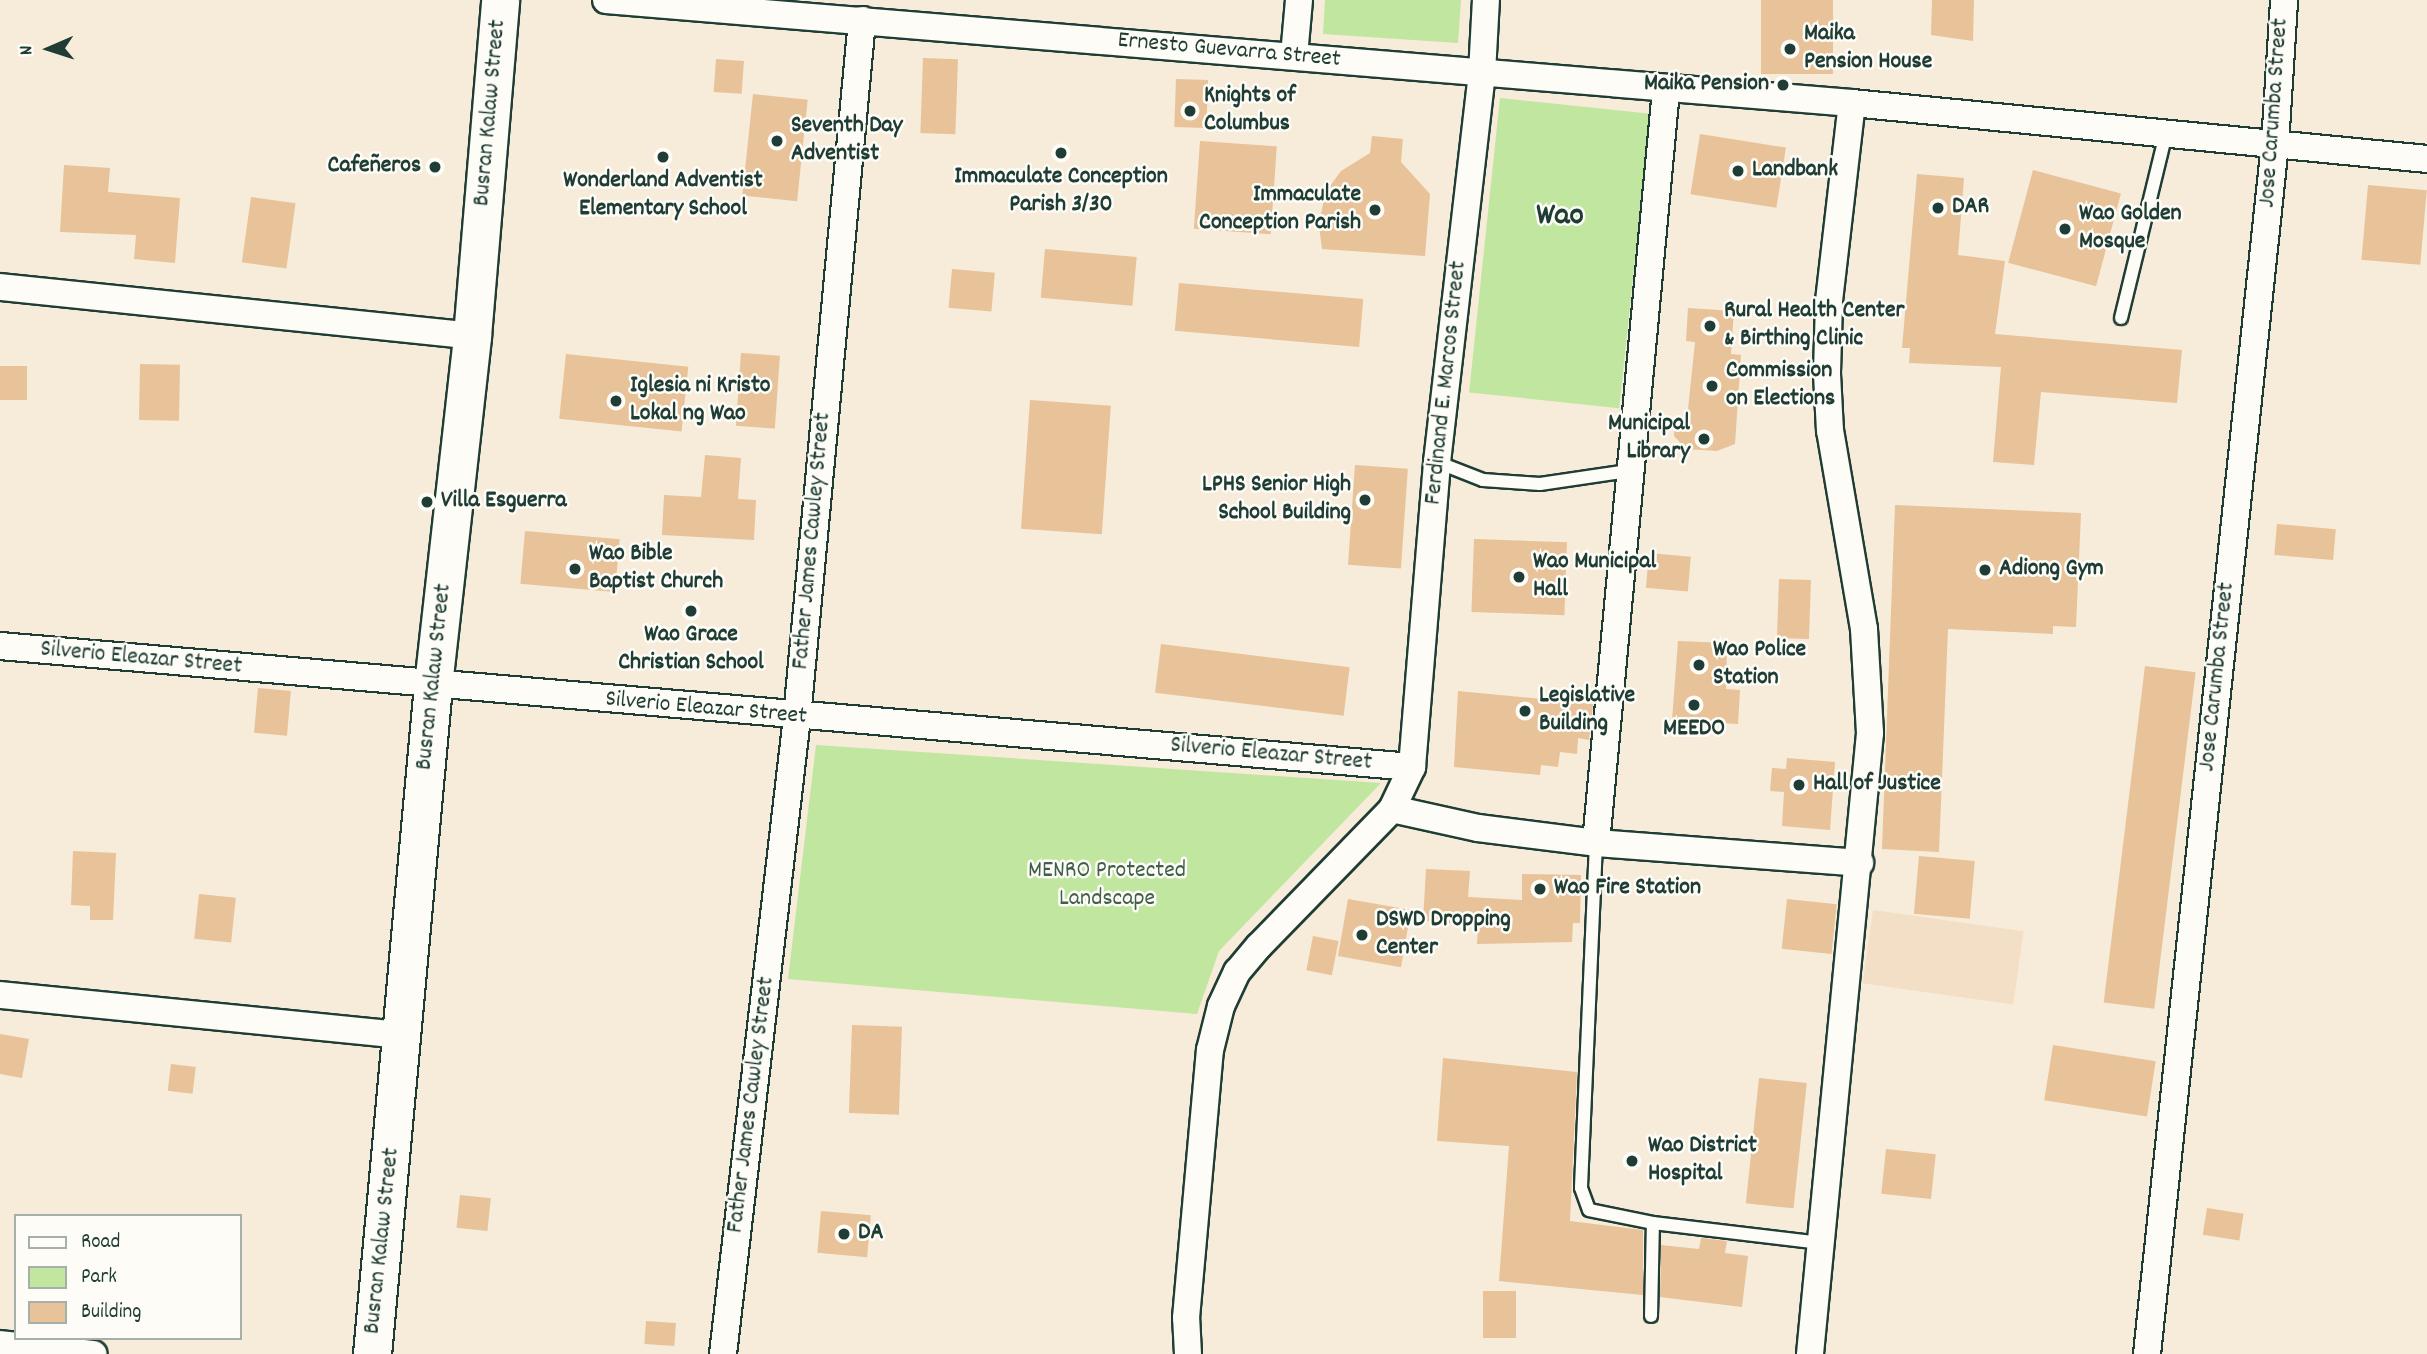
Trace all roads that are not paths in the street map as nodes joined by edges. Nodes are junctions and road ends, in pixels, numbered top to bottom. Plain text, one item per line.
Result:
1 (500, 0) edge
2 (606, 0) edge
3 (1299, 0) edge
4 (1486, 0) edge
5 (2284, 0) edge
6 (862, 20) junction
7 (1294, 56) junction
8 (1482, 74) junction
9 (1666, 90) junction
10 (1852, 103) junction
11 (2166, 134) junction
12 (2274, 145) junction
13 (2427, 159) edge
14 (0, 287) edge
15 (2121, 318) dead end
16 (472, 336) junction
17 (1437, 462) junction
18 (1628, 471) junction
19 (0, 646) edge
20 (433, 685) junction
21 (797, 717) junction
22 (1412, 767) junction
23 (1392, 809) junction
24 (1596, 843) junction
25 (1860, 863) junction
26 (0, 995) edge
27 (404, 1035) junction
28 (1653, 1223) junction
29 (1821, 1243) junction
30 (1651, 1316) dead end
31 (0, 1344) edge
32 (93, 1354) edge
33 (372, 1354) edge
34 (723, 1354) edge
35 (1188, 1354) edge
36 (1810, 1354) edge
37 (2147, 1354) edge

1 - 16 street, Busran Kalaw Street
2 - 6 street, Ernesto Guevarra Street
3 - 7 street
4 - 8 street, Ferdinand E. Marcos Street
5 - 12 street, Jose Carumba Street
6 - 7 street, Ernesto Guevarra Street
6 - 21 street, Father James Cawley Street
7 - 8 street, Ernesto Guevarra Street
8 - 9 street, Ernesto Guevarra Street
8 - 17 street, Ferdinand E. Marcos Street
9 - 10 street, Ernesto Guevarra Street
9 - 18 street
10 - 11 street, Ernesto Guevarra Street
10 - 25 street
11 - 12 street, Ernesto Guevarra Street
11 - 15 lane
12 - 13 street, Ernesto Guevarra Street
12 - 37 street, Jose Carumba Street
14 - 16 street
16 - 20 street, Busran Kalaw Street
17 - 18 lane
17 - 22 street, Ferdinand E. Marcos Street
18 - 24 street
19 - 20 street, Silverio Eleazar Street
20 - 21 street, Silverio Eleazar Street
20 - 27 street, Busran Kalaw Street
21 - 22 street, Silverio Eleazar Street
21 - 34 street, Father James Cawley Street
22 - 23 street
23 - 24 street
23 - 35 street
24 - 25 street
24 - 28 lane
25 - 29 street
26 - 27 street
27 - 33 street, Busran Kalaw Street
28 - 29 lane
28 - 30 lane
29 - 36 street
31 - 32 street

